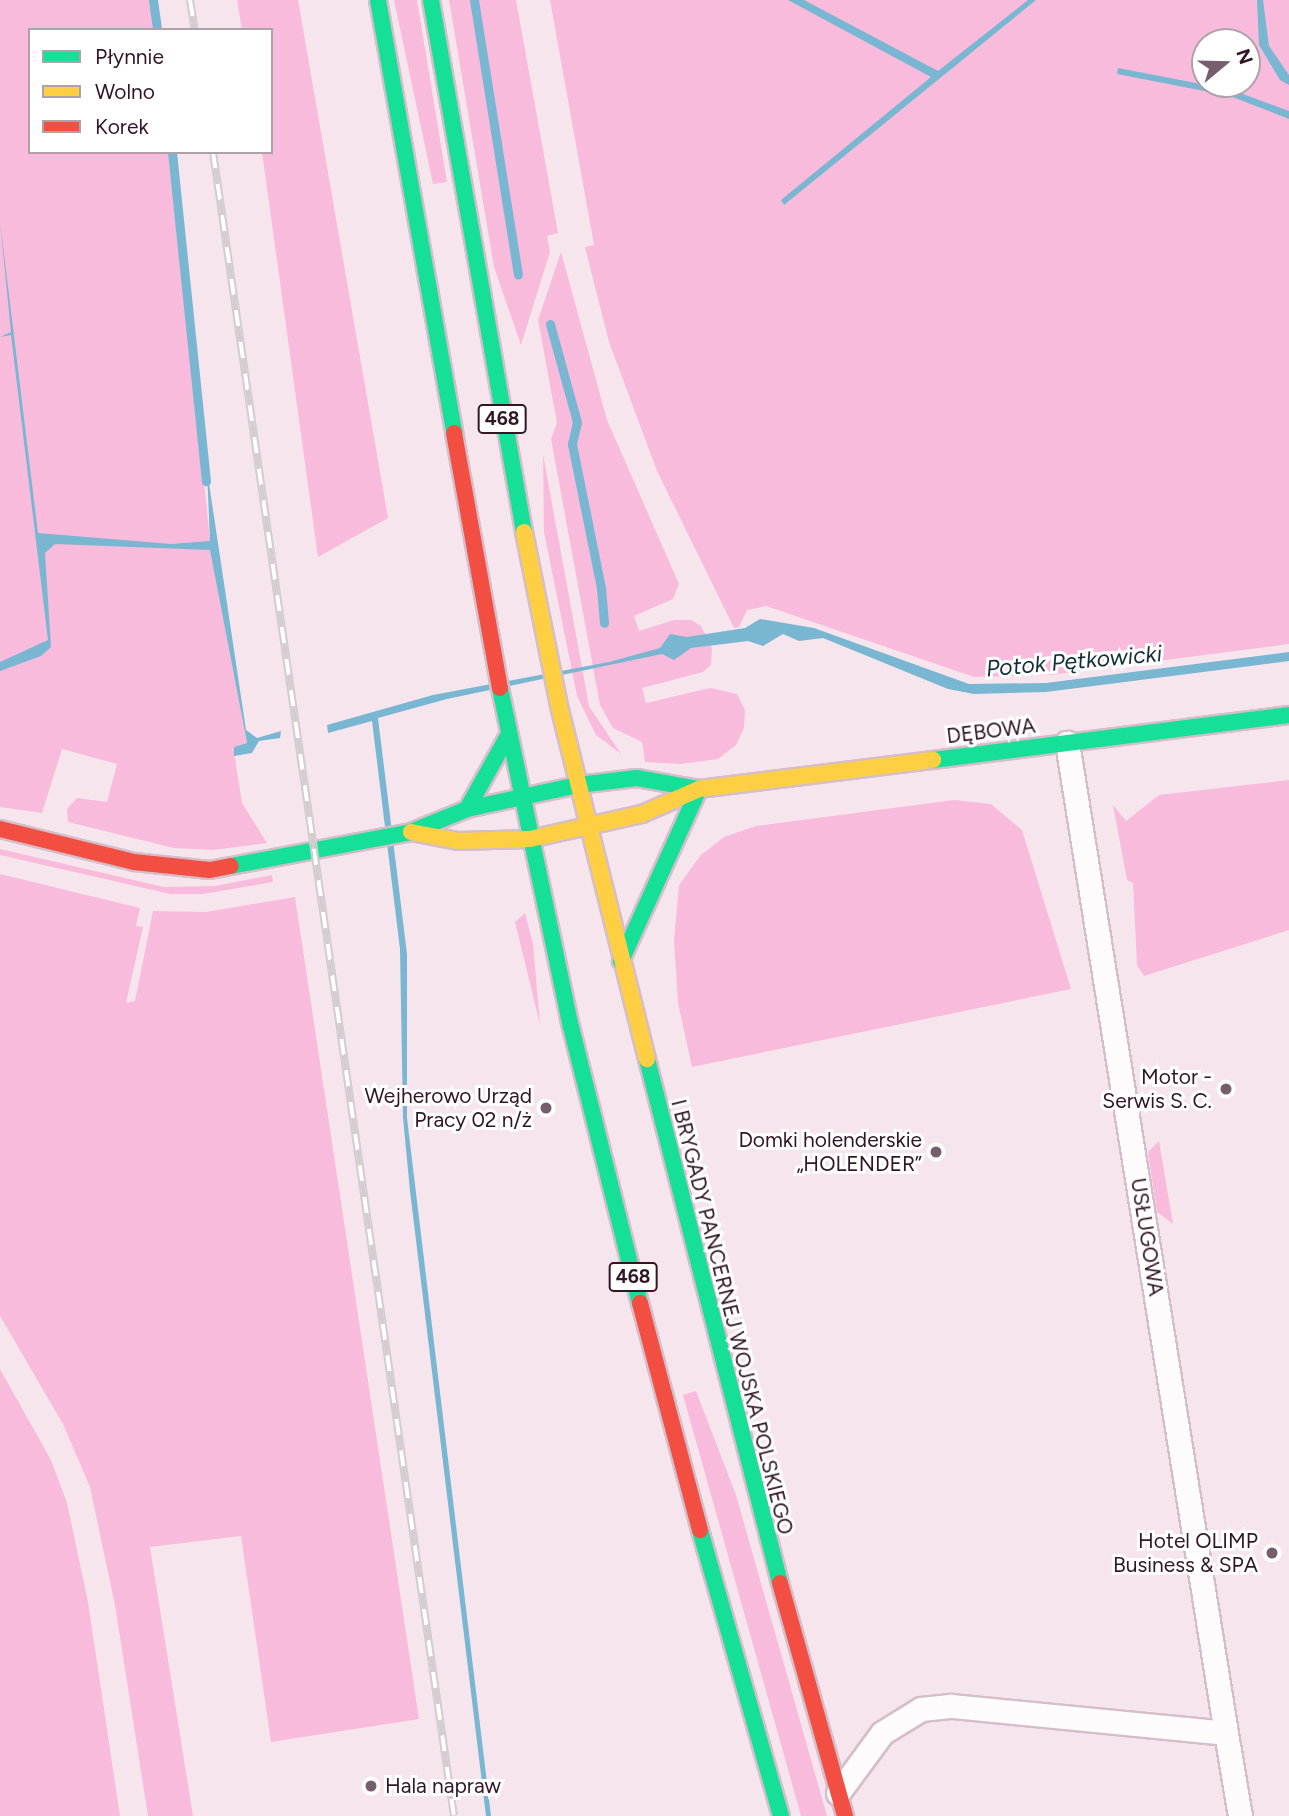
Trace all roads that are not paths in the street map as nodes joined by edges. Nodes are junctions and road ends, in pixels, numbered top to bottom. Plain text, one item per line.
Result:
1 (379, 0) edge
2 (431, 0) edge
3 (1289, 715) edge
4 (508, 736) junction
5 (1067, 743) junction
6 (578, 785) junction
7 (699, 789) junction
8 (521, 797) junction
9 (467, 810) junction
10 (588, 825) junction
11 (0, 829) edge
12 (411, 832) junction
13 (530, 839) junction
14 (621, 961) junction
15 (1226, 1732) junction
16 (838, 1793) junction
17 (781, 1816) edge
18 (845, 1816) edge
19 (1240, 1816) edge

1 - 4 main road, 468
2 - 6 main road, I BRYGADY PANCERNEJ WOJSKA POLSKIEGO / 468
3 - 5 main road, DĘBOWA
4 - 8 main road, 468
4 - 9 main road
5 - 7 main road, DĘBOWA
5 - 15 street, USŁUGOWA
6 - 7 main road, DĘBOWA
6 - 8 main road
6 - 10 main road, I BRYGADY PANCERNEJ WOJSKA POLSKIEGO / 468
7 - 10 main road, DĘBOWA
7 - 14 main road
8 - 9 main road
8 - 13 main road, 468
9 - 12 main road
10 - 13 main road
10 - 14 main road, I BRYGADY PANCERNEJ WOJSKA POLSKIEGO / 468
11 - 12 main road
12 - 13 main road
13 - 17 main road, 468
14 - 16 main road, I BRYGADY PANCERNEJ WOJSKA POLSKIEGO / 468
15 - 16 street
15 - 19 street, USŁUGOWA
16 - 18 main road, I BRYGADY PANCERNEJ WOJSKA POLSKIEGO / 468

